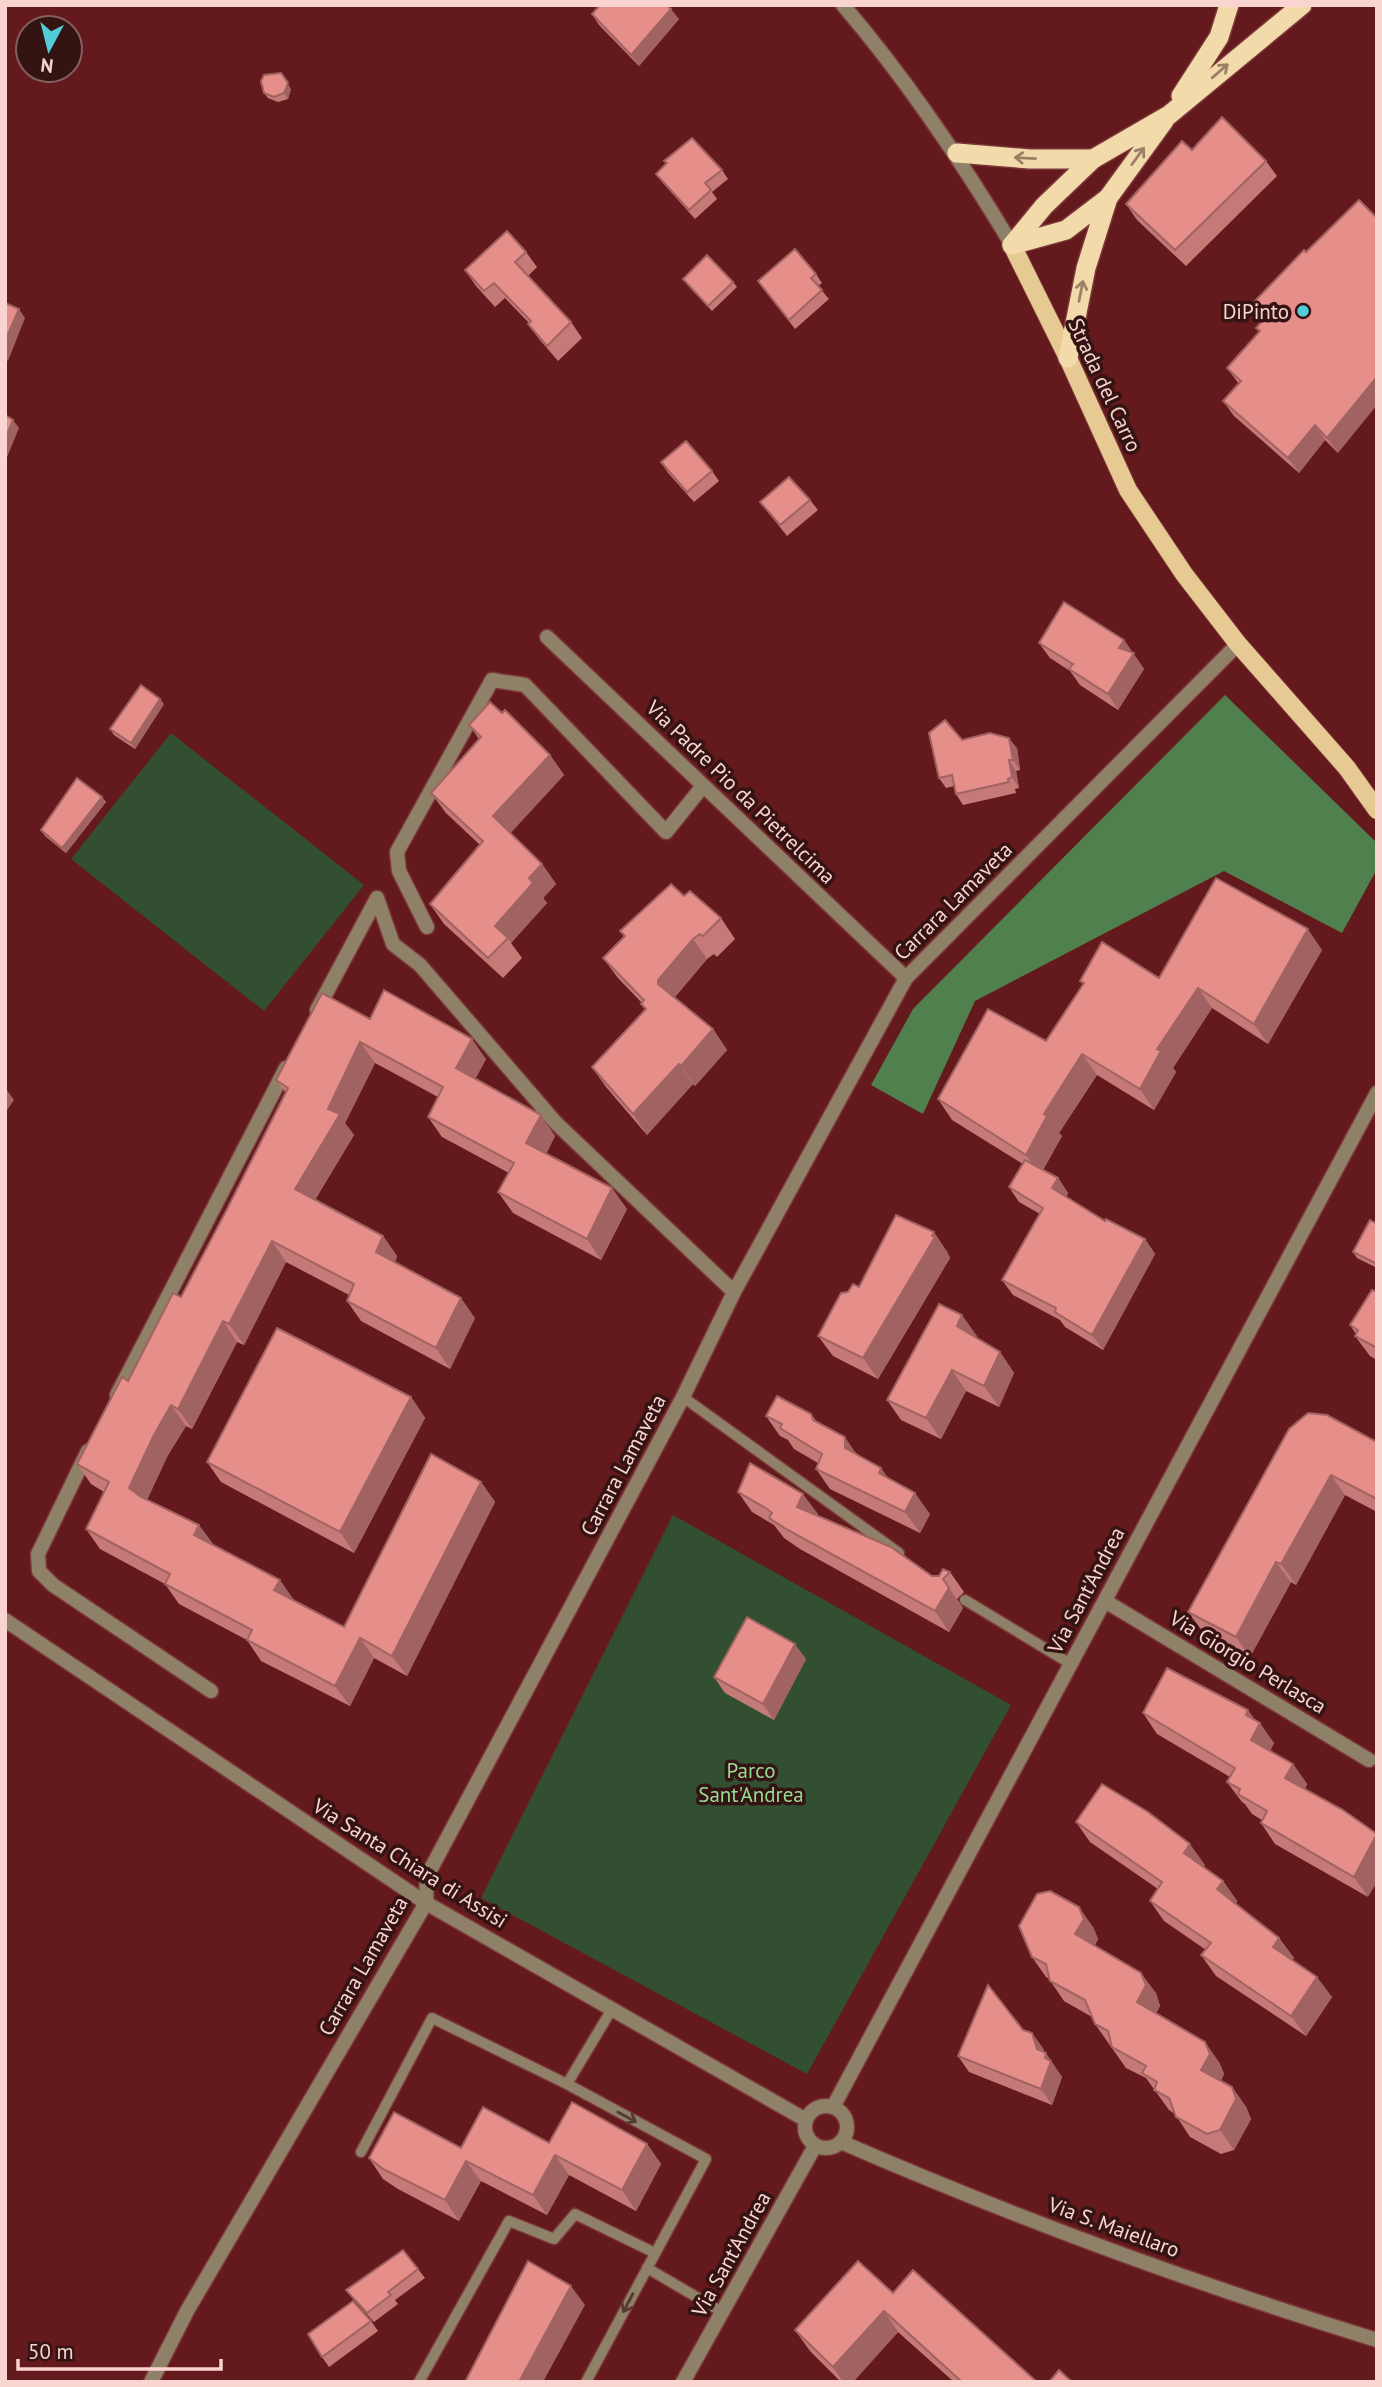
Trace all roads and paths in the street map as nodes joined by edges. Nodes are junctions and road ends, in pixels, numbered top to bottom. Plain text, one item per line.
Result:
1 (843, 5) edge
2 (1229, 5) edge
3 (1302, 5) edge
4 (1169, 115) junction
5 (957, 153) junction
6 (1093, 159) junction
7 (1108, 198) junction
8 (1012, 245) junction
9 (1068, 358) junction
10 (547, 637) dead end
11 (1238, 644) junction
12 (1347, 768) junction
13 (1377, 784) edge
14 (703, 786) junction
15 (1377, 810) edge
16 (427, 927) dead end
17 (905, 978) junction
18 (312, 1019) edge
19 (293, 1055) edge
20 (1377, 1093) edge
21 (734, 1292) junction
22 (683, 1397) junction
23 (107, 1413) edge
24 (95, 1438) edge
25 (906, 1558) edge
26 (965, 1600) dead end
27 (1105, 1601) junction
28 (5, 1620) edge
29 (1070, 1664) junction
30 (211, 1691) dead end
31 (1369, 1760) dead end
32 (426, 1903) junction
33 (611, 2010) junction
34 (567, 2084) junction
35 (833, 2107) junction
36 (806, 2120) junction
37 (841, 2142) junction
38 (816, 2146) junction
39 (361, 2152) dead end
40 (655, 2253) junction
41 (647, 2268) junction
42 (722, 2312) junction
43 (1377, 2340) edge
44 (151, 2382) edge
45 (419, 2382) edge
46 (586, 2382) edge
47 (683, 2382) edge

1 - 5 street, Strada del Carro
2 - 4 highway
4 -> 3 highway
4 - 6 highway
7 -> 4 highway
6 -> 5 highway
5 - 8 street, Strada del Carro
6 - 8 highway
7 - 8 highway
9 -> 7 highway
8 - 9 main road, Strada del Carro
9 - 11 main road, Strada del Carro
10 - 14 street, Via Padre Pio da Pietrelcima
11 - 12 main road, Strada del Carro
11 - 17 street, Carrara Lamaveta
12 - 13 main road, Strada del Carro
12 - 15 main road, Strada del Carro
14 - 16 street
14 - 17 street, Via Padre Pio da Pietrelcima
17 - 21 street, Carrara Lamaveta
18 - 21 street
19 - 23 street
20 - 27 street, Via Sant'Andrea
21 - 22 street, Carrara Lamaveta
22 - 25 lane
22 - 32 street, Carrara Lamaveta
24 - 30 street
26 - 29 lane
27 - 29 street, Via Sant'Andrea
27 - 31 street, Via Giorgio Perlasca
28 - 32 street, Via Santa Chiara di Assisi
29 - 35 street, Via Sant'Andrea
32 - 33 street, Via Santa Chiara di Assisi
32 - 44 street, Carrara Lamaveta
33 - 34 lane
33 - 36 street, Via Santa Chiara di Assisi
34 - 39 lane
34 -> 40 lane
35 - 36 street
35 - 37 street
36 - 38 street
37 - 38 street
37 - 43 street, Via S. Maiellaro
38 - 42 street, Via Sant'Andrea
40 - 41 lane
40 - 45 lane
41 - 42 lane
41 -> 46 lane
42 - 47 street, Via Sant'Andrea

